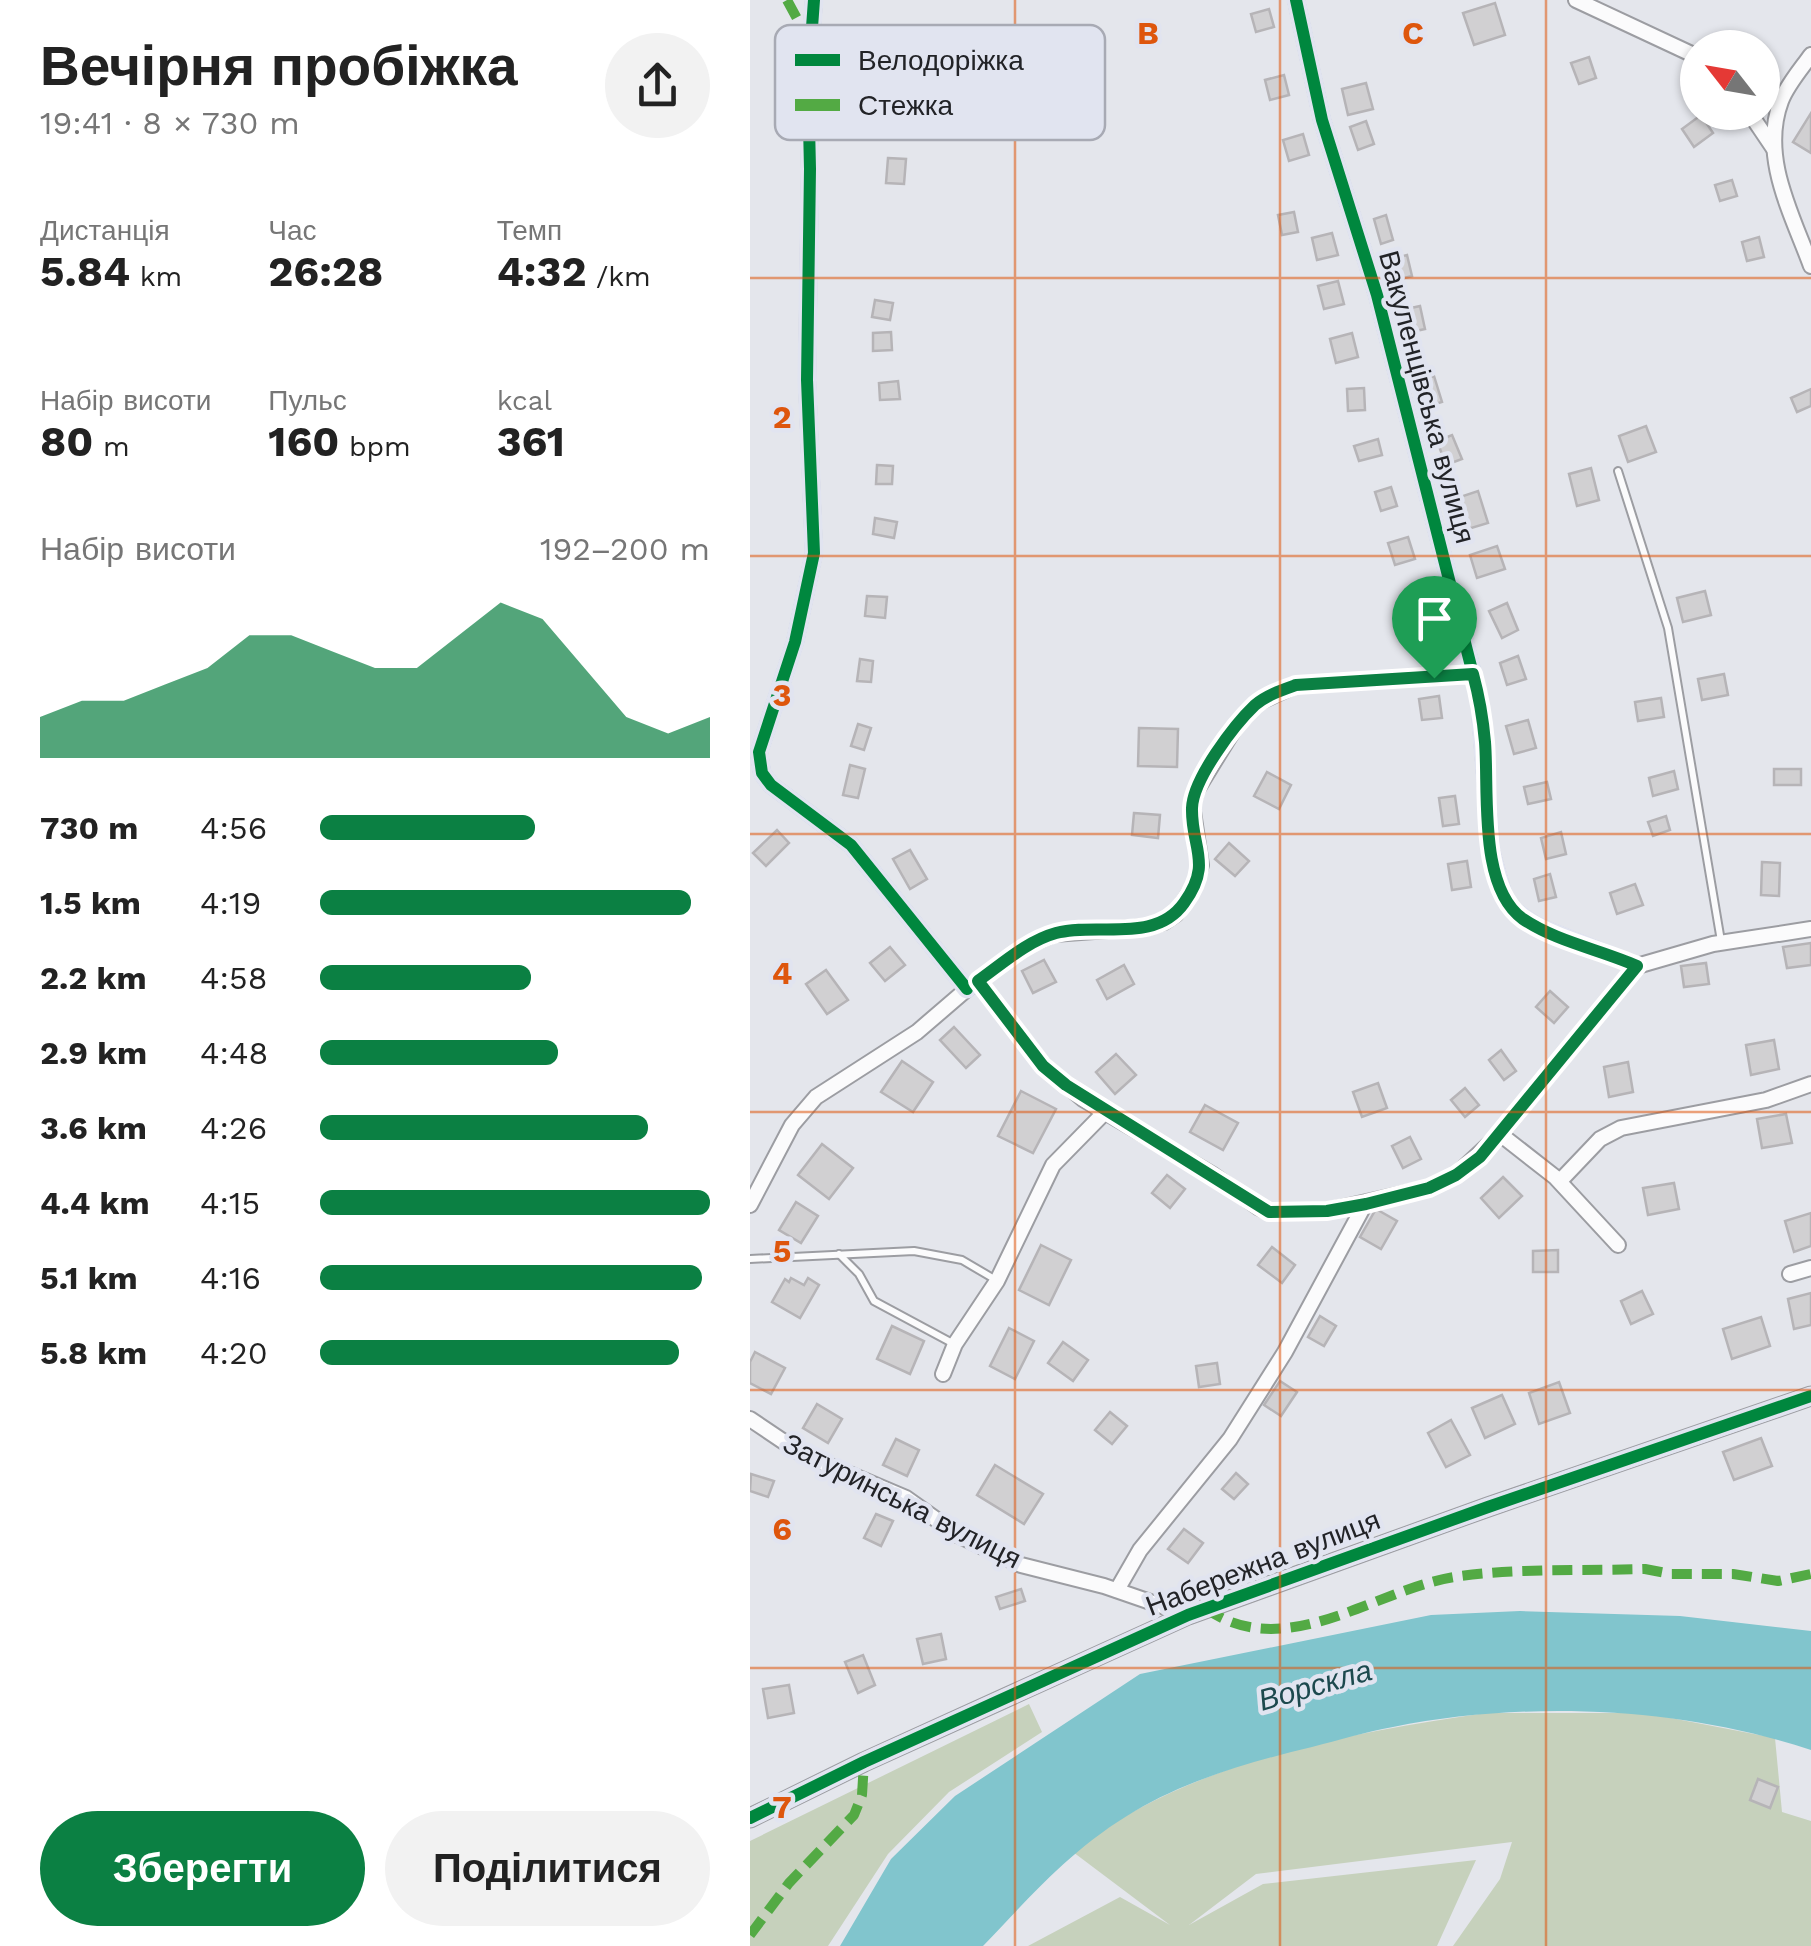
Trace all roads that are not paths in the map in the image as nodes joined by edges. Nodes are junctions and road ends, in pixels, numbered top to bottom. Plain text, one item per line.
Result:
1 (814, 0) edge
2 (1296, 0) edge
3 (1576, 0) edge
4 (812, 25) edge
5 (1680, 48) edge
6 (1811, 55) edge
7 (1761, 130) edge
8 (809, 140) edge
9 (1774, 149) junction
10 (1811, 266) edge
11 (1618, 471) dead end
12 (1473, 674) junction
13 (1811, 929) edge
14 (1721, 942) junction
15 (1637, 966) junction
16 (972, 985) junction
17 (1811, 1084) edge
18 (1106, 1112) junction
19 (1500, 1134) junction
20 (1560, 1181) junction
21 (1366, 1204) junction
22 (750, 1206) edge
23 (1618, 1245) dead end
24 (839, 1254) junction
25 (750, 1259) edge
26 (1811, 1268) edge
27 (1790, 1274) dead end
28 (997, 1281) junction
29 (955, 1344) junction
30 (944, 1374) dead end
31 (1811, 1396) edge
32 (750, 1419) edge
33 (1117, 1590) junction
34 (1188, 1615) junction
35 (750, 1818) edge

1 - 4 street
2 - 12 street, Вакуленцівська вулиця
3 - 5 street
6 - 9 street
7 - 9 street
8 - 16 street
9 - 10 street
11 - 14 lane
12 - 15 street, Вакуленцівська вулиця
12 - 16 street
13 - 14 street
14 - 15 street
15 - 19 street
16 - 18 street
16 - 22 street
17 - 20 street
18 - 21 street
18 - 28 street
19 - 20 street
19 - 21 street
20 - 23 street
21 - 33 street
24 - 25 lane
24 - 28 lane
24 - 29 lane
26 - 27 street
28 - 29 street
29 - 30 street
31 - 34 street, Набережна вулиця
32 - 33 street, Затуринська вулиця
33 - 34 street, Затуринська вулиця
34 - 35 street, Набережна вулиця

